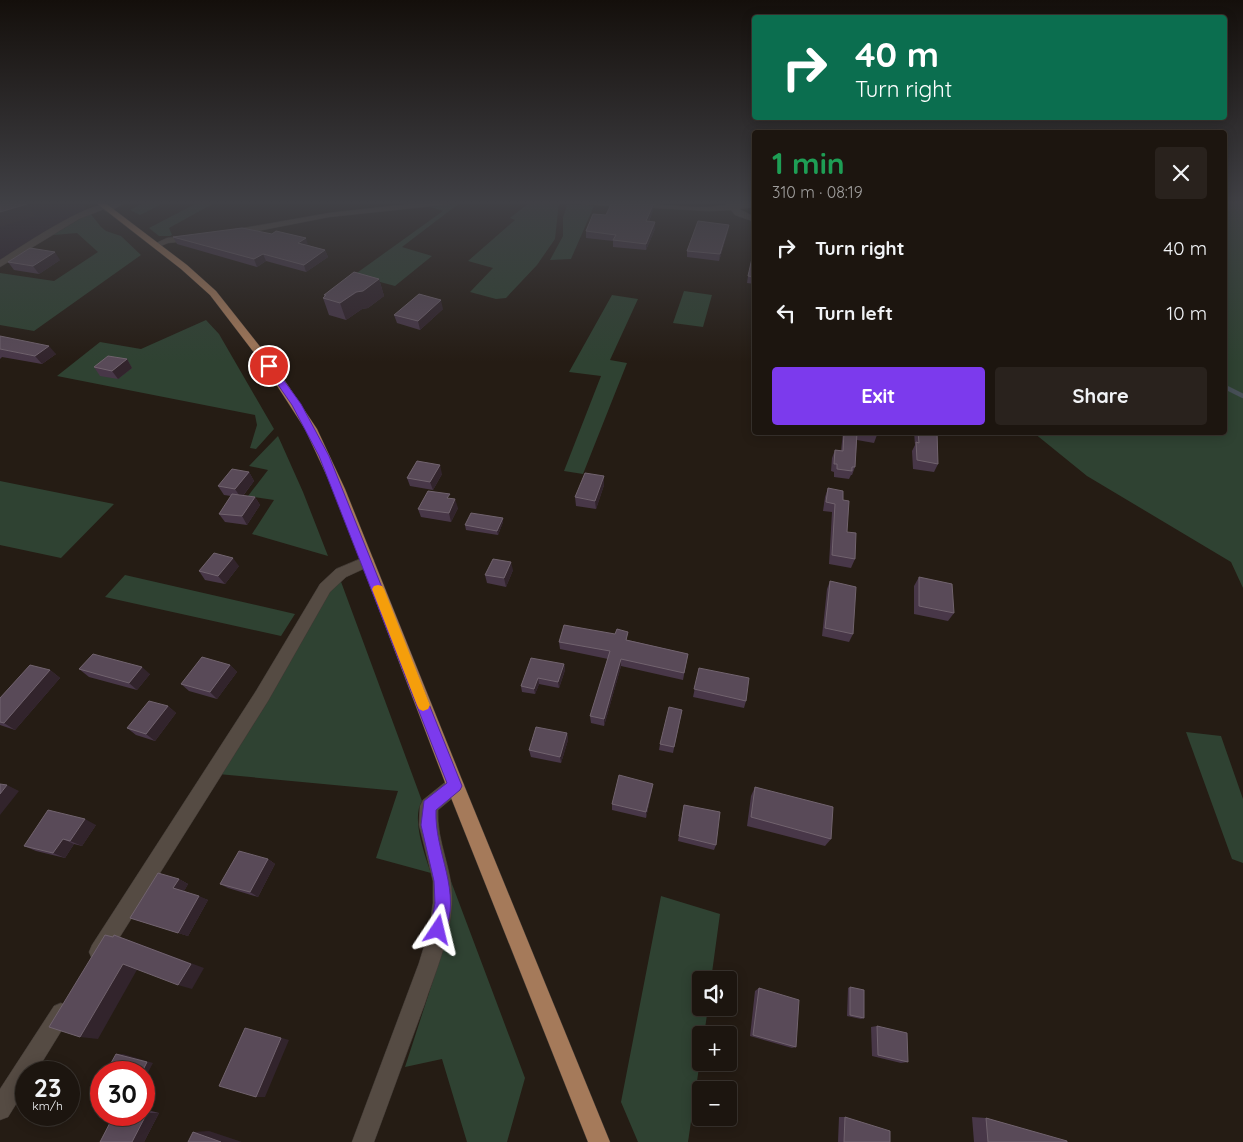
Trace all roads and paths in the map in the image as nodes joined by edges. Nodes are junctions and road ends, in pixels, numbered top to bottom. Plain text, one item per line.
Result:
1 (14, 255) edge
2 (169, 255) edge
3 (0, 264) edge
4 (367, 561) junction
5 (455, 786) junction
6 (90, 966) edge
7 (69, 1000) edge
8 (0, 1109) edge
9 (362, 1142) edge
10 (599, 1142) edge

1 - 3 street
2 - 4 main road
4 - 5 main road
4 - 6 street
5 - 9 street
5 - 10 main road
7 - 8 street

